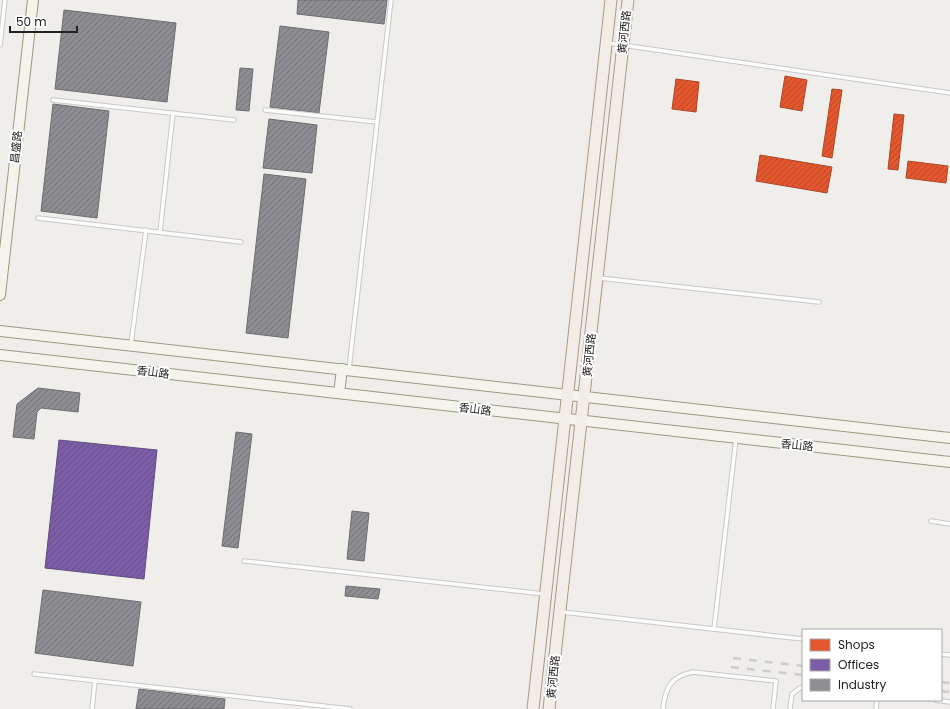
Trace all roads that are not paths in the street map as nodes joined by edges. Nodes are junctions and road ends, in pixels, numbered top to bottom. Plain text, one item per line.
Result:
1 (5, 0) edge
2 (33, 0) edge
3 (391, 0) edge
4 (611, 0) edge
5 (628, 0) edge
6 (607, 43) junction
7 (0, 45) edge
8 (623, 45) junction
9 (950, 93) edge
10 (53, 100) dead end
11 (265, 110) dead end
12 (173, 113) junction
13 (234, 120) dead end
14 (377, 122) junction
15 (38, 218) dead end
16 (146, 230) junction
17 (160, 232) junction
18 (241, 242) dead end
19 (598, 278) junction
20 (0, 295) edge
21 (819, 302) dead end
22 (0, 331) edge
23 (131, 345) junction
24 (0, 354) edge
25 (345, 370) junction
26 (339, 393) junction
27 (568, 395) junction
28 (584, 397) junction
29 (566, 419) junction
30 (582, 421) junction
31 (736, 438) junction
32 (950, 438) edge
33 (950, 462) edge
34 (931, 521) dead end
35 (950, 524) edge
36 (244, 561) dead end
37 (546, 594) junction
38 (560, 612) junction
39 (714, 629) junction
40 (802, 639) edge
41 (34, 674) dead end
42 (95, 681) junction
43 (802, 687) edge
44 (92, 709) edge
45 (350, 709) edge
46 (533, 709) edge
47 (549, 709) edge
48 (663, 709) edge
49 (773, 709) edge
50 (790, 709) edge

1 - 7 lane
2 - 20 street, 昌盛路
3 - 14 lane
4 - 6 main road, 黄河西路
5 - 8 main road, 黄河西路
6 - 8 lane
6 - 27 main road, 黄河西路
8 - 9 lane
8 - 19 main road, 黄河西路
10 - 12 lane
11 - 14 lane
12 - 13 lane
12 - 17 lane
14 - 25 lane
15 - 16 lane
16 - 17 lane
16 - 23 lane
17 - 18 lane
19 - 21 lane
19 - 28 main road, 黄河西路
22 - 23 street
23 - 25 street
24 - 26 street, 香山路
25 - 26 street
25 - 27 street
26 - 29 street, 香山路
27 - 28 street
27 - 29 main road, 黄河西路
28 - 30 main road, 黄河西路
28 - 32 street
29 - 30 street, 香山路
29 - 37 main road, 黄河西路
30 - 31 street, 香山路
30 - 38 main road, 黄河西路
31 - 33 street, 香山路
31 - 39 lane
34 - 35 lane
36 - 37 lane
37 - 46 main road, 黄河西路
38 - 39 lane
38 - 47 main road, 黄河西路
39 - 40 lane
41 - 42 lane
42 - 44 lane
42 - 45 lane
43 - 50 lane
48 - 49 lane

